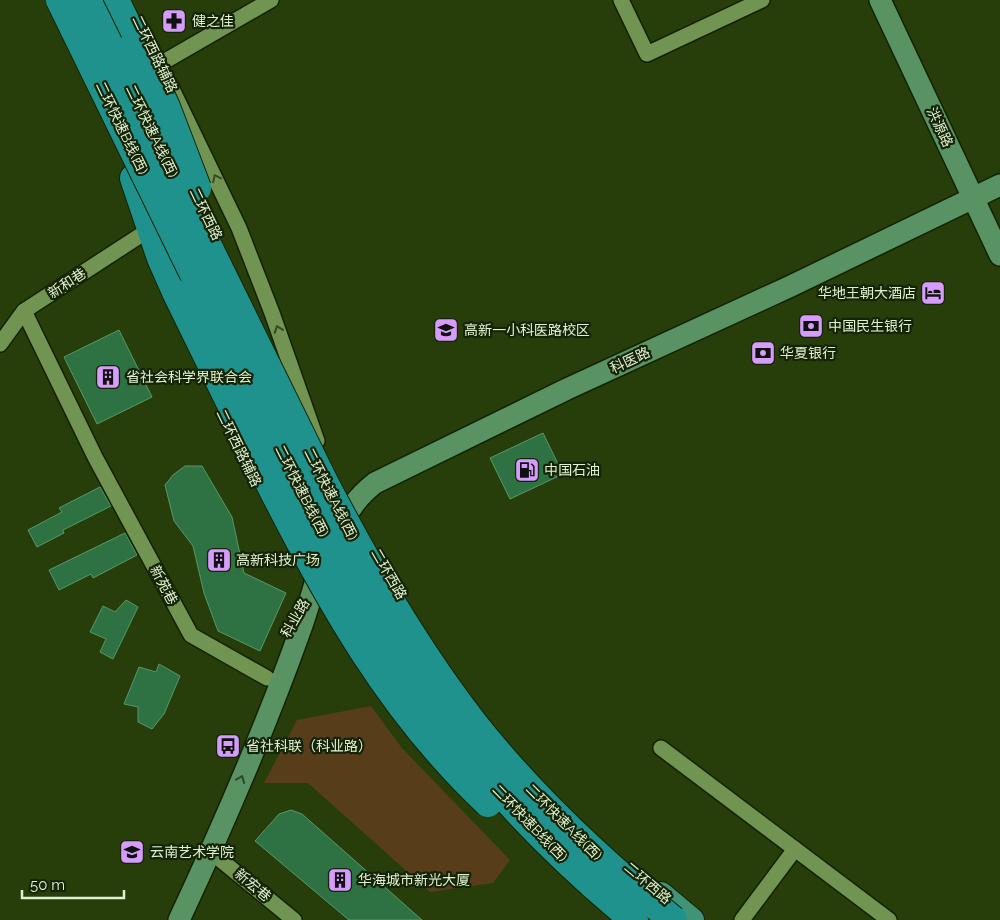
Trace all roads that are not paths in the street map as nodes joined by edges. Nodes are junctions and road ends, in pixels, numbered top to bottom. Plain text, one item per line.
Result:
1 (46, 0) edge
2 (60, 0) edge
3 (87, 0) edge
4 (101, 0) edge
5 (115, 0) edge
6 (128, 0) edge
7 (271, 0) edge
8 (620, 0) edge
9 (762, 0) edge
10 (880, 0) edge
11 (160, 64) junction
12 (134, 178) junction
13 (1000, 186) edge
14 (973, 198) junction
15 (144, 233) junction
16 (1000, 255) edge
17 (24, 311) junction
18 (255, 342) junction
19 (0, 344) edge
20 (317, 441) junction
21 (351, 506) junction
22 (324, 559) junction
23 (312, 589) junction
24 (267, 678) junction
25 (400, 685) junction
26 (661, 748) dead end
27 (795, 849) junction
28 (211, 852) junction
29 (611, 909) edge
30 (292, 919) edge
31 (163, 920) edge
32 (179, 920) edge
33 (634, 920) edge
34 (672, 920) edge
35 (692, 920) edge
36 (742, 920) edge
37 (890, 920) edge

1 - 12 main road
2 - 29 highway, 二环快速B线(西), bridge
3 - 18 highway, 二环快速A线(西), bridge
4 - 20 main road, 二环西路
5 - 18 highway, bridge
6 - 11 street, 二环西路辅路
7 - 11 street
8 - 9 street
10 - 14 street, 洪源路
20 -> 11 street, 二环西路辅路
12 - 15 street, 二环西路辅路
12 - 22 main road
12 - 29 highway, bridge
13 - 14 street, 科医路
14 - 16 street, 洪源路
14 - 21 street, 科医路
15 - 17 street, 新和巷
15 - 23 street, 二环西路辅路
17 - 19 street, 新和巷
17 - 24 street, 新苑巷
18 - 34 highway, 二环快速A线(西), bridge
20 - 21 main road, 二环西路
21 - 22 street, 科医路
21 - 35 main road, 二环西路
22 - 23 street, 科医路
22 - 25 main road
23 - 24 street, 科业路
23 - 25 street, 二环西路辅路
28 -> 23 street, 科业路
24 - 31 street, 科业路
25 - 29 main road
26 - 27 street
27 - 36 street
27 - 37 street
28 - 30 street, 新宏巷
28 - 32 street, 科业路
29 - 33 highway, 二环快速B线(西), bridge

